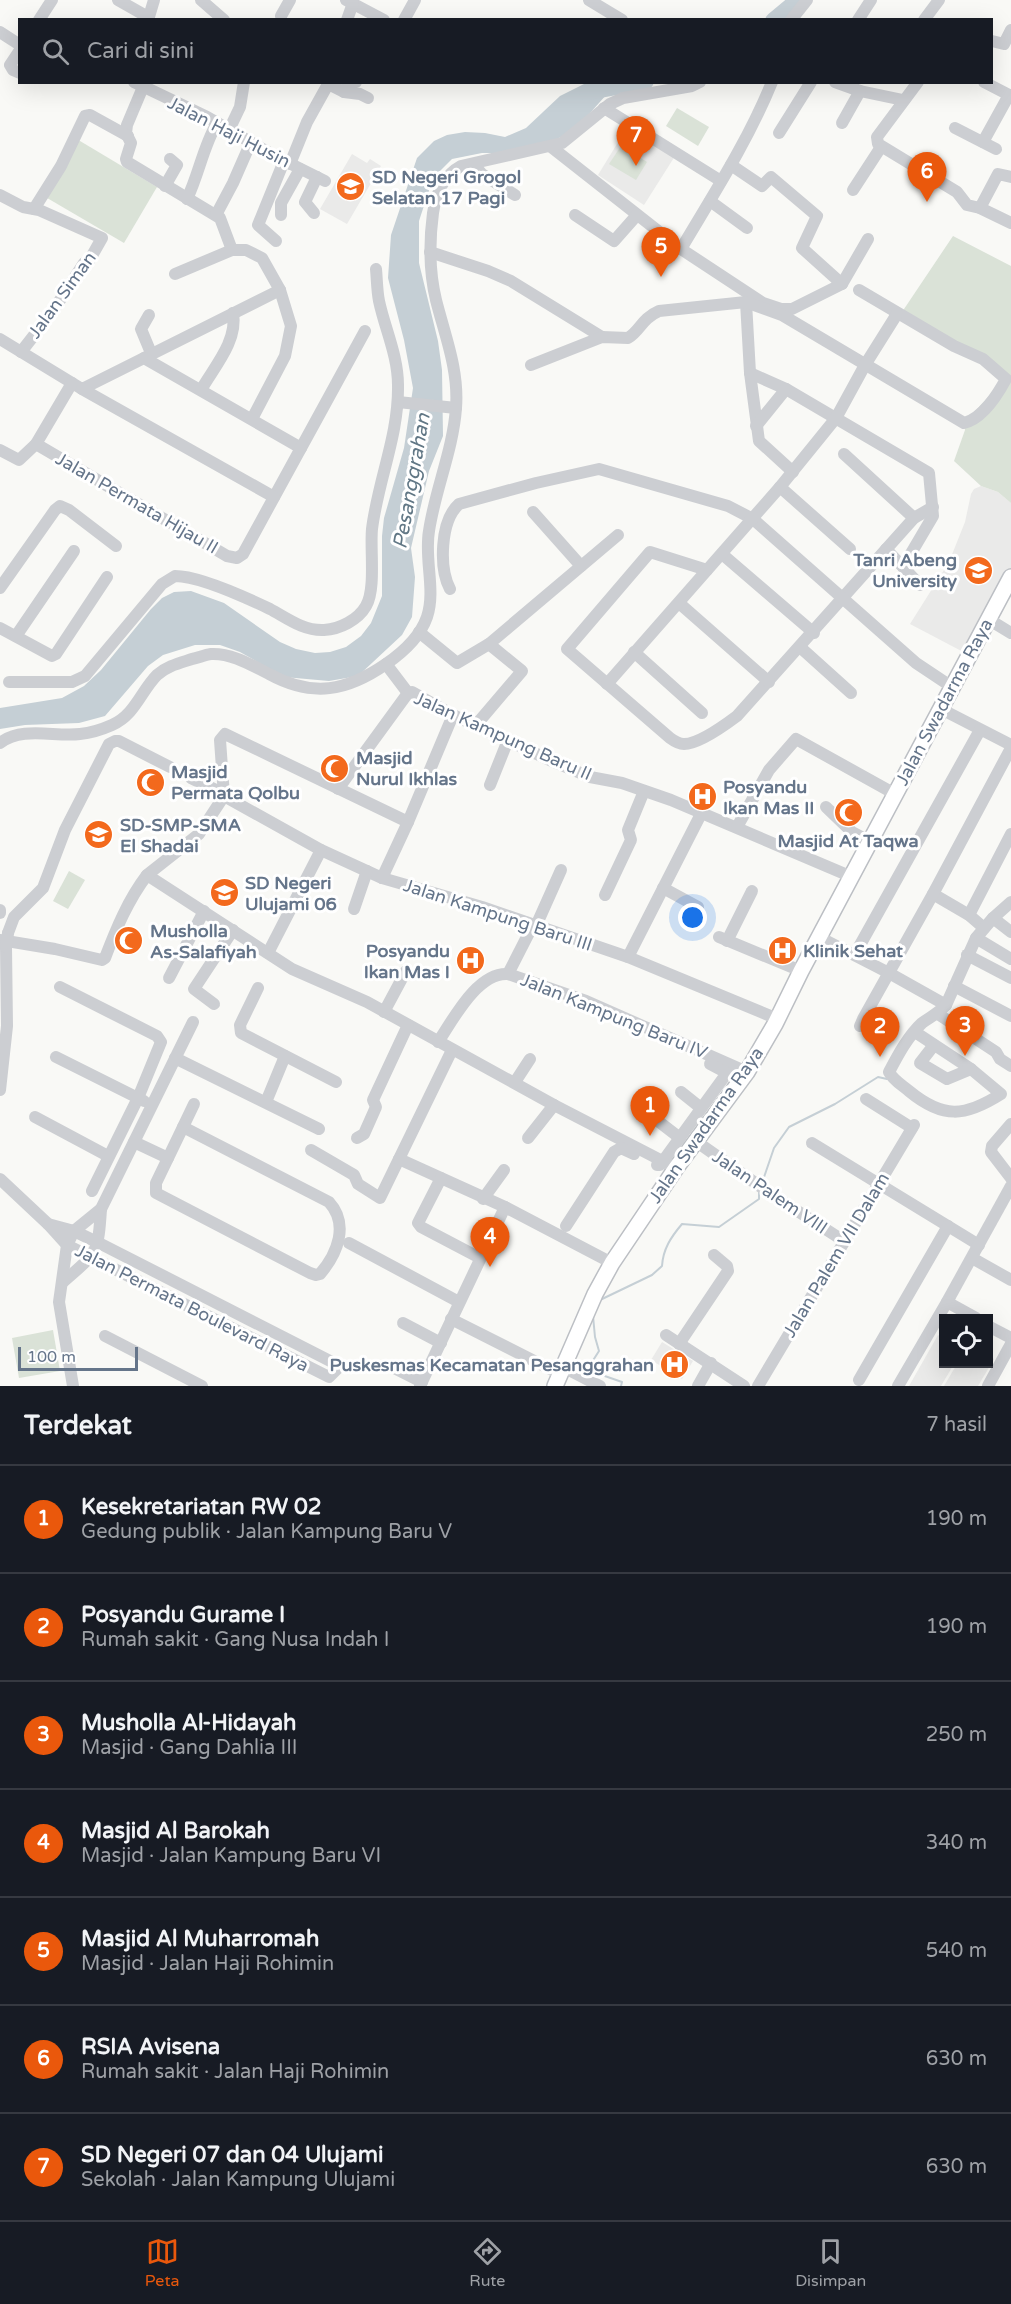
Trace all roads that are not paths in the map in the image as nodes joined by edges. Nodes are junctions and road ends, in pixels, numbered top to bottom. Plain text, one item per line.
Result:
1 (52, 0) edge
2 (118, 0) edge
3 (154, 0) edge
4 (201, 0) edge
5 (290, 0) edge
6 (415, 0) edge
7 (589, 0) edge
8 (807, 0) edge
9 (871, 0) edge
10 (939, 0) edge
11 (350, 2) edge
12 (207, 14) edge
13 (281, 16) dead end
14 (865, 17) edge
15 (40, 18) edge
16 (150, 18) edge
17 (347, 18) edge
18 (380, 18) edge
19 (405, 18) edge
20 (619, 18) edge
21 (793, 18) edge
22 (926, 18) edge
23 (1011, 30) edge
24 (0, 32) edge
25 (993, 41) edge
26 (18, 44) edge
27 (18, 53) edge
28 (18, 72) edge
29 (244, 84) edge
30 (330, 84) edge
31 (351, 84) edge
32 (696, 84) edge
33 (771, 84) edge
34 (810, 84) edge
35 (841, 84) edge
36 (916, 84) edge
37 (988, 84) edge
38 (147, 86) edge
39 (876, 89) edge
40 (860, 91) junction
41 (344, 92) junction
42 (1010, 95) edge
43 (368, 98) dead end
44 (903, 100) junction
45 (604, 108) junction
46 (218, 123) junction
47 (843, 123) dead end
48 (955, 128) dead end
49 (229, 130) junction
50 (779, 133) dead end
51 (128, 136) junction
52 (251, 142) junction
53 (983, 142) junction
54 (550, 146) junction
55 (881, 147) junction
56 (996, 149) dead end
57 (170, 159) dead end
58 (292, 164) junction
59 (473, 164) junction
60 (731, 165) junction
61 (1010, 174) edge
62 (721, 181) junction
63 (164, 185) junction
64 (853, 190) dead end
65 (0, 195) edge
66 (515, 195) dead end
67 (187, 199) junction
68 (710, 201) junction
69 (980, 208) junction
70 (34, 209) junction
71 (314, 213) dead end
72 (281, 214) dead end
73 (216, 215) junction
74 (575, 215) dead end
75 (637, 215) junction
76 (1011, 223) edge
77 (747, 228) dead end
78 (868, 239) dead end
79 (276, 241) dead end
80 (681, 249) junction
81 (232, 250) junction
82 (430, 252) junction
83 (376, 269) dead end
84 (175, 274) dead end
85 (842, 284) junction
86 (280, 290) junction
87 (859, 290) dead end
88 (743, 298) junction
89 (787, 312) junction
90 (233, 313) junction
91 (897, 314) junction
92 (148, 315) dead end
93 (365, 331) dead end
94 (602, 336) junction
95 (0, 339) edge
96 (21, 352) junction
97 (148, 356) junction
98 (531, 365) dead end
99 (865, 365) junction
100 (750, 373) junction
101 (77, 386) junction
102 (786, 389) junction
103 (201, 390) junction
104 (400, 402) junction
105 (454, 408) junction
106 (836, 418) junction
107 (252, 419) junction
108 (756, 426) junction
109 (36, 444) junction
110 (301, 448) junction
111 (0, 450) edge
112 (844, 454) dead end
113 (793, 472) junction
114 (780, 487) junction
115 (274, 497) junction
116 (933, 507) junction
117 (533, 512) dead end
118 (914, 518) junction
119 (753, 519) junction
120 (618, 535) dead end
121 (116, 546) dead end
122 (850, 549) dead end
123 (886, 549) junction
124 (74, 550) dead end
125 (722, 554) junction
126 (581, 566) junction
127 (903, 567) junction
128 (707, 570) junction
129 (107, 577) dead end
130 (1011, 578) edge
131 (920, 585) dead end
132 (0, 588) edge
133 (450, 589) dead end
134 (844, 598) junction
135 (679, 603) junction
136 (987, 619) junction
137 (0, 628) edge
138 (418, 632) junction
139 (814, 633) junction
140 (1011, 633) edge
141 (16, 636) junction
142 (489, 644) junction
143 (801, 648) junction
144 (634, 652) junction
145 (386, 664) junction
146 (9, 682) dead end
147 (769, 682) junction
148 (607, 684) junction
149 (953, 685) junction
150 (408, 693) junction
151 (851, 693) dead end
152 (940, 709) junction
153 (702, 713) dead end
154 (453, 715) junction
155 (476, 725) junction
156 (980, 730) junction
157 (508, 740) junction
158 (0, 743) edge
159 (1011, 745) edge
160 (170, 766) dead end
161 (191, 778) dead end
162 (490, 785) dead end
163 (338, 789) junction
164 (644, 791) junction
165 (896, 794) junction
166 (224, 795) junction
167 (826, 807) dead end
168 (702, 812) junction
169 (408, 822) junction
170 (737, 827) junction
171 (1011, 834) edge
172 (871, 842) junction
173 (321, 850) junction
174 (561, 870) dead end
175 (367, 871) junction
176 (147, 875) junction
177 (852, 877) junction
178 (382, 878) junction
179 (663, 888) junction
180 (752, 891) dead end
181 (933, 894) junction
182 (605, 895) dead end
183 (1011, 902) edge
184 (698, 907) dead end
185 (354, 909) dead end
186 (204, 911) junction
187 (969, 915) junction
188 (993, 918) junction
189 (535, 926) junction
190 (233, 930) junction
191 (1011, 932) edge
192 (980, 933) junction
193 (819, 937) junction
194 (5, 940) edge
195 (268, 953) junction
196 (855, 954) junction
197 (967, 955) junction
198 (628, 957) junction
199 (1011, 959) edge
200 (406, 971) dead end
201 (801, 971) junction
202 (889, 973) junction
203 (508, 974) junction
204 (169, 978) dead end
205 (1011, 978) edge
206 (954, 986) junction
207 (60, 987) dead end
208 (258, 988) dead end
209 (214, 1004) dead end
210 (942, 1009) junction
211 (384, 1012) junction
212 (1011, 1016) edge
213 (778, 1019) junction
214 (193, 1022) dead end
215 (408, 1025) junction
216 (860, 1026) dead end
217 (915, 1032) junction
218 (438, 1042) junction
219 (934, 1045) junction
220 (452, 1050) junction
221 (285, 1056) junction
222 (56, 1057) dead end
223 (176, 1058) junction
224 (530, 1059) dead end
225 (705, 1061) dead end
226 (1011, 1066) edge
227 (971, 1069) junction
228 (747, 1072) junction
229 (336, 1082) dead end
230 (514, 1082) junction
231 (0, 1090) edge
232 (681, 1092) dead end
233 (138, 1098) junction
234 (866, 1099) dead end
235 (266, 1102) junction
236 (194, 1104) dead end
237 (153, 1105) junction
238 (554, 1106) junction
239 (701, 1108) junction
240 (35, 1117) dead end
241 (654, 1118) dead end
242 (1011, 1124) edge
243 (183, 1127) junction
244 (319, 1129) dead end
245 (357, 1138) dead end
246 (528, 1138) dead end
247 (680, 1138) junction
248 (134, 1142) junction
249 (697, 1142) junction
250 (812, 1143) dead end
251 (311, 1150) dead end
252 (108, 1156) junction
253 (168, 1158) junction
254 (399, 1159) junction
255 (669, 1165) junction
256 (504, 1170) dead end
257 (441, 1178) junction
258 (1011, 1178) edge
259 (0, 1179) edge
260 (879, 1184) junction
261 (1011, 1186) edge
262 (92, 1191) dead end
263 (483, 1199) junction
264 (505, 1208) junction
265 (101, 1209) junction
266 (48, 1224) junction
267 (567, 1226) dead end
268 (948, 1226) junction
269 (74, 1231) junction
270 (844, 1241) junction
271 (99, 1243) junction
272 (349, 1243) dead end
273 (67, 1245) junction
274 (979, 1245) junction
275 (714, 1255) dead end
276 (92, 1257) junction
277 (480, 1258) junction
278 (972, 1258) junction
279 (612, 1263) junction
280 (1011, 1280) edge
281 (63, 1282) junction
282 (459, 1302) junction
283 (947, 1302) junction
284 (969, 1314) edge
285 (451, 1319) junction
286 (403, 1323) dead end
287 (993, 1329) edge
288 (666, 1335) dead end
289 (105, 1336) dead end
290 (1011, 1338) edge
291 (441, 1343) junction
292 (679, 1344) junction
293 (1011, 1344) edge
294 (711, 1363) junction
295 (392, 1367) dead end
296 (560, 1376) edge
297 (859, 1380) dead end
298 (421, 1384) edge
299 (73, 1386) edge
300 (202, 1386) edge
301 (600, 1386) edge
302 (698, 1386) edge
303 (744, 1386) edge
304 (758, 1386) edge
305 (898, 1386) edge
306 (988, 1386) edge

1 - 15 street
2 - 16 street
3 - 16 street
4 - 12 street
5 - 13 street
6 - 19 street
7 - 20 street
8 - 21 street
9 - 14 street
10 - 22 street
11 - 17 street
11 - 18 street
23 - 25 street
24 - 26 street
27 - 28 street
29 - 49 street
30 - 41 street
30 - 58 street
31 - 41 street
32 - 45 street
33 - 60 street
34 - 50 street
35 - 40 street
36 - 44 street
37 - 42 street
38 - 46 street, Jalan Haji Husin
38 - 51 street
39 - 40 street
39 - 44 street
40 - 47 street
41 - 43 street
42 - 53 street
44 - 55 street
45 - 54 street
45 - 62 street
46 - 49 street, Jalan Haji Husin
46 - 67 street
48 - 53 street
49 - 52 street, Jalan Haji Husin
51 - 63 street
51 - 70 street
52 - 58 street, Jalan Haji Husin
52 - 73 street
53 - 56 street
54 - 59 street
54 - 75 street
55 - 64 street
55 - 69 street
57 - 63 street
58 - 71 street, Jalan Haji Husin
58 - 72 street
58 - 79 street
59 - 66 street
59 - 82 street
60 - 62 street
60 - 85 street
61 - 69 street
62 - 68 street
63 - 67 street
65 - 70 street
67 - 73 street
68 - 77 street
68 - 80 street
69 - 76 street
70 - 96 street, Jalan Siman
73 - 81 street
74 - 75 street
75 - 80 street
78 - 85 street
80 - 88 street
81 - 84 street
81 - 86 street
82 - 94 street
82 - 105 street
83 - 104 street
85 - 89 street
86 - 90 street
86 - 107 street
87 - 91 street
88 - 89 street
88 - 94 street
88 - 100 street
89 - 99 street
90 - 97 street
90 - 103 street
91 - 99 street
91 - 99 street
92 - 97 street
93 - 110 street, Jalan Permata Hijau II
94 - 98 street
95 - 96 street
96 - 101 street
97 - 101 street
97 - 103 street
99 - 106 street
100 - 102 street
100 - 108 street
101 - 109 street, Jalan Permata Hijau II
101 - 115 street
102 - 106 street
102 - 108 street
103 - 107 street
104 - 105 street
104 - 146 street
105 - 138 street
106 - 113 street
106 - 116 street
107 - 110 street
108 - 113 street
109 - 111 street
109 - 115 street, Jalan Permata Hijau II
110 - 115 street, Jalan Permata Hijau II
112 - 118 street
113 - 114 street
114 - 119 street
114 - 122 street
116 - 118 street
116 - 127 street
117 - 126 street
118 - 123 street
119 - 125 street
119 - 133 street
119 - 134 street
120 - 126 street
121 - 132 street
123 - 127 street
123 - 134 street
124 - 141 street
125 - 128 street
125 - 139 street
126 - 142 street
127 - 131 street
128 - 135 street
128 - 148 street
129 - 141 street
130 - 136 main road, Jalan Swadarma Raya
134 - 139 street
134 - 149 street
135 - 144 street
135 - 147 street
136 - 140 street
136 - 149 main road, Jalan Swadarma Raya
137 - 141 street
138 - 142 street
138 - 145 street
139 - 143 street
142 - 155 street
143 - 147 street
143 - 151 street
144 - 148 street
144 - 153 street
145 - 150 street
145 - 158 street
147 - 148 street
149 - 152 main road, Jalan Swadarma Raya
150 - 154 street, Jalan Kampung Baru II
150 - 163 street, Jalan Kampung Baru II
152 - 156 street
152 - 165 main road, Jalan Swadarma Raya
154 - 155 street, Jalan Kampung Baru II
154 - 169 street
155 - 157 street, Jalan Kampung Baru II
156 - 159 street
156 - 196 street
157 - 162 street
157 - 164 street, Jalan Kampung Baru II
159 - 181 street
160 - 194 street
161 - 166 street, Jalan Kampung Baru III
163 - 166 street
163 - 169 street
164 - 168 street, Jalan Kampung Baru II
164 - 182 street
165 - 170 street
165 - 172 main road, Jalan Swadarma Raya
166 - 173 street, Jalan Kampung Baru III
166 - 176 street
167 - 172 street
168 - 170 street, Jalan Kampung Baru II
168 - 179 street
169 - 178 street
170 - 177 street, Jalan Kampung Baru II
171 - 187 street
172 - 177 main road, Jalan Swadarma Raya
173 - 175 street, Jalan Kampung Baru III
173 - 195 street
174 - 189 street
175 - 178 street, Jalan Kampung Baru III
175 - 185 street
176 - 186 street
176 - 194 street
177 - 193 main road, Jalan Swadarma Raya
178 - 189 street, Jalan Kampung Baru III
179 - 184 street
179 - 198 street
180 - 201 street
181 - 187 street
181 - 202 street
183 - 188 street
186 - 190 street
186 - 204 street
187 - 192 street
188 - 191 street
188 - 192 street
189 - 198 street, Jalan Kampung Baru III
189 - 203 street
190 - 195 street
190 - 209 street
192 - 197 street
192 - 199 street
193 - 196 street
193 - 201 main road, Jalan Swadarma Raya
194 - 231 street
195 - 211 street
196 - 202 street
197 - 205 street
197 - 206 street
198 - 213 street, Jalan Kampung Baru III
200 - 211 street
201 - 213 main road, Jalan Swadarma Raya
202 - 210 street
202 - 216 street
203 - 218 street, Jalan Kampung Baru IV
203 - 228 street, Jalan Kampung Baru IV
206 - 210 street
206 - 212 street
207 - 233 street
208 - 221 street
210 - 217 street
210 - 226 street
211 - 215 street
213 - 228 main road, Jalan Swadarma Raya
214 - 223 street
215 - 218 street
215 - 245 street
217 - 219 street
217 - 227 street
218 - 220 street
219 - 227 street
219 - 227 street
220 - 230 street
220 - 254 street
221 - 229 street
221 - 235 street
222 - 233 street
223 - 235 street
223 - 237 street
224 - 230 street
225 - 239 street
228 - 249 main road, Jalan Swadarma Raya
230 - 238 street
232 - 239 street
233 - 237 street
233 - 252 street
234 - 260 street, Jalan Palem VII Dalam
235 - 244 street
236 - 243 street
237 - 248 street
238 - 246 street
238 - 255 street
239 - 247 street
240 - 252 street
241 - 247 street
242 - 258 street
243 - 253 street
243 - 253 street
247 - 255 street
248 - 253 street
248 - 265 street
249 - 255 main road, Jalan Swadarma Raya
249 - 270 street, Jalan Palem VIII
250 - 260 street
251 - 254 street
252 - 262 street
254 - 257 street
255 - 267 street
255 - 279 main road, Jalan Swadarma Raya
256 - 263 street
257 - 263 street
257 - 277 street
259 - 266 street, Jalan Permata Boulevard Raya
260 - 268 street
260 - 270 street, Jalan Palem VII Dalam
261 - 274 street
263 - 264 street
264 - 277 street
264 - 279 street
265 - 269 street
265 - 271 street
266 - 269 street, Jalan Permata Boulevard Raya
266 - 273 street, Jalan Permata Boulevard Raya
268 - 274 street
268 - 297 street
269 - 271 street, Jalan Permata Boulevard Raya
269 - 273 street
270 - 304 street, Jalan Palem VII Dalam
271 - 276 street
271 - 276 street, Jalan Permata Boulevard Raya
272 - 282 street
273 - 276 street, Jalan Permata Boulevard Raya
273 - 281 street
274 - 278 street
275 - 292 street
276 - 281 street
277 - 282 street
278 - 280 street
278 - 283 street
279 - 296 main road, Jalan Swadarma Raya
281 - 299 street
282 - 285 street
283 - 284 street
283 - 305 street
285 - 291 street
285 - 296 street
286 - 291 street
287 - 290 street
288 - 292 street
289 - 300 street
291 - 298 street
292 - 294 street
293 - 306 street
294 - 302 street
294 - 303 street
295 - 298 street
296 - 301 street

